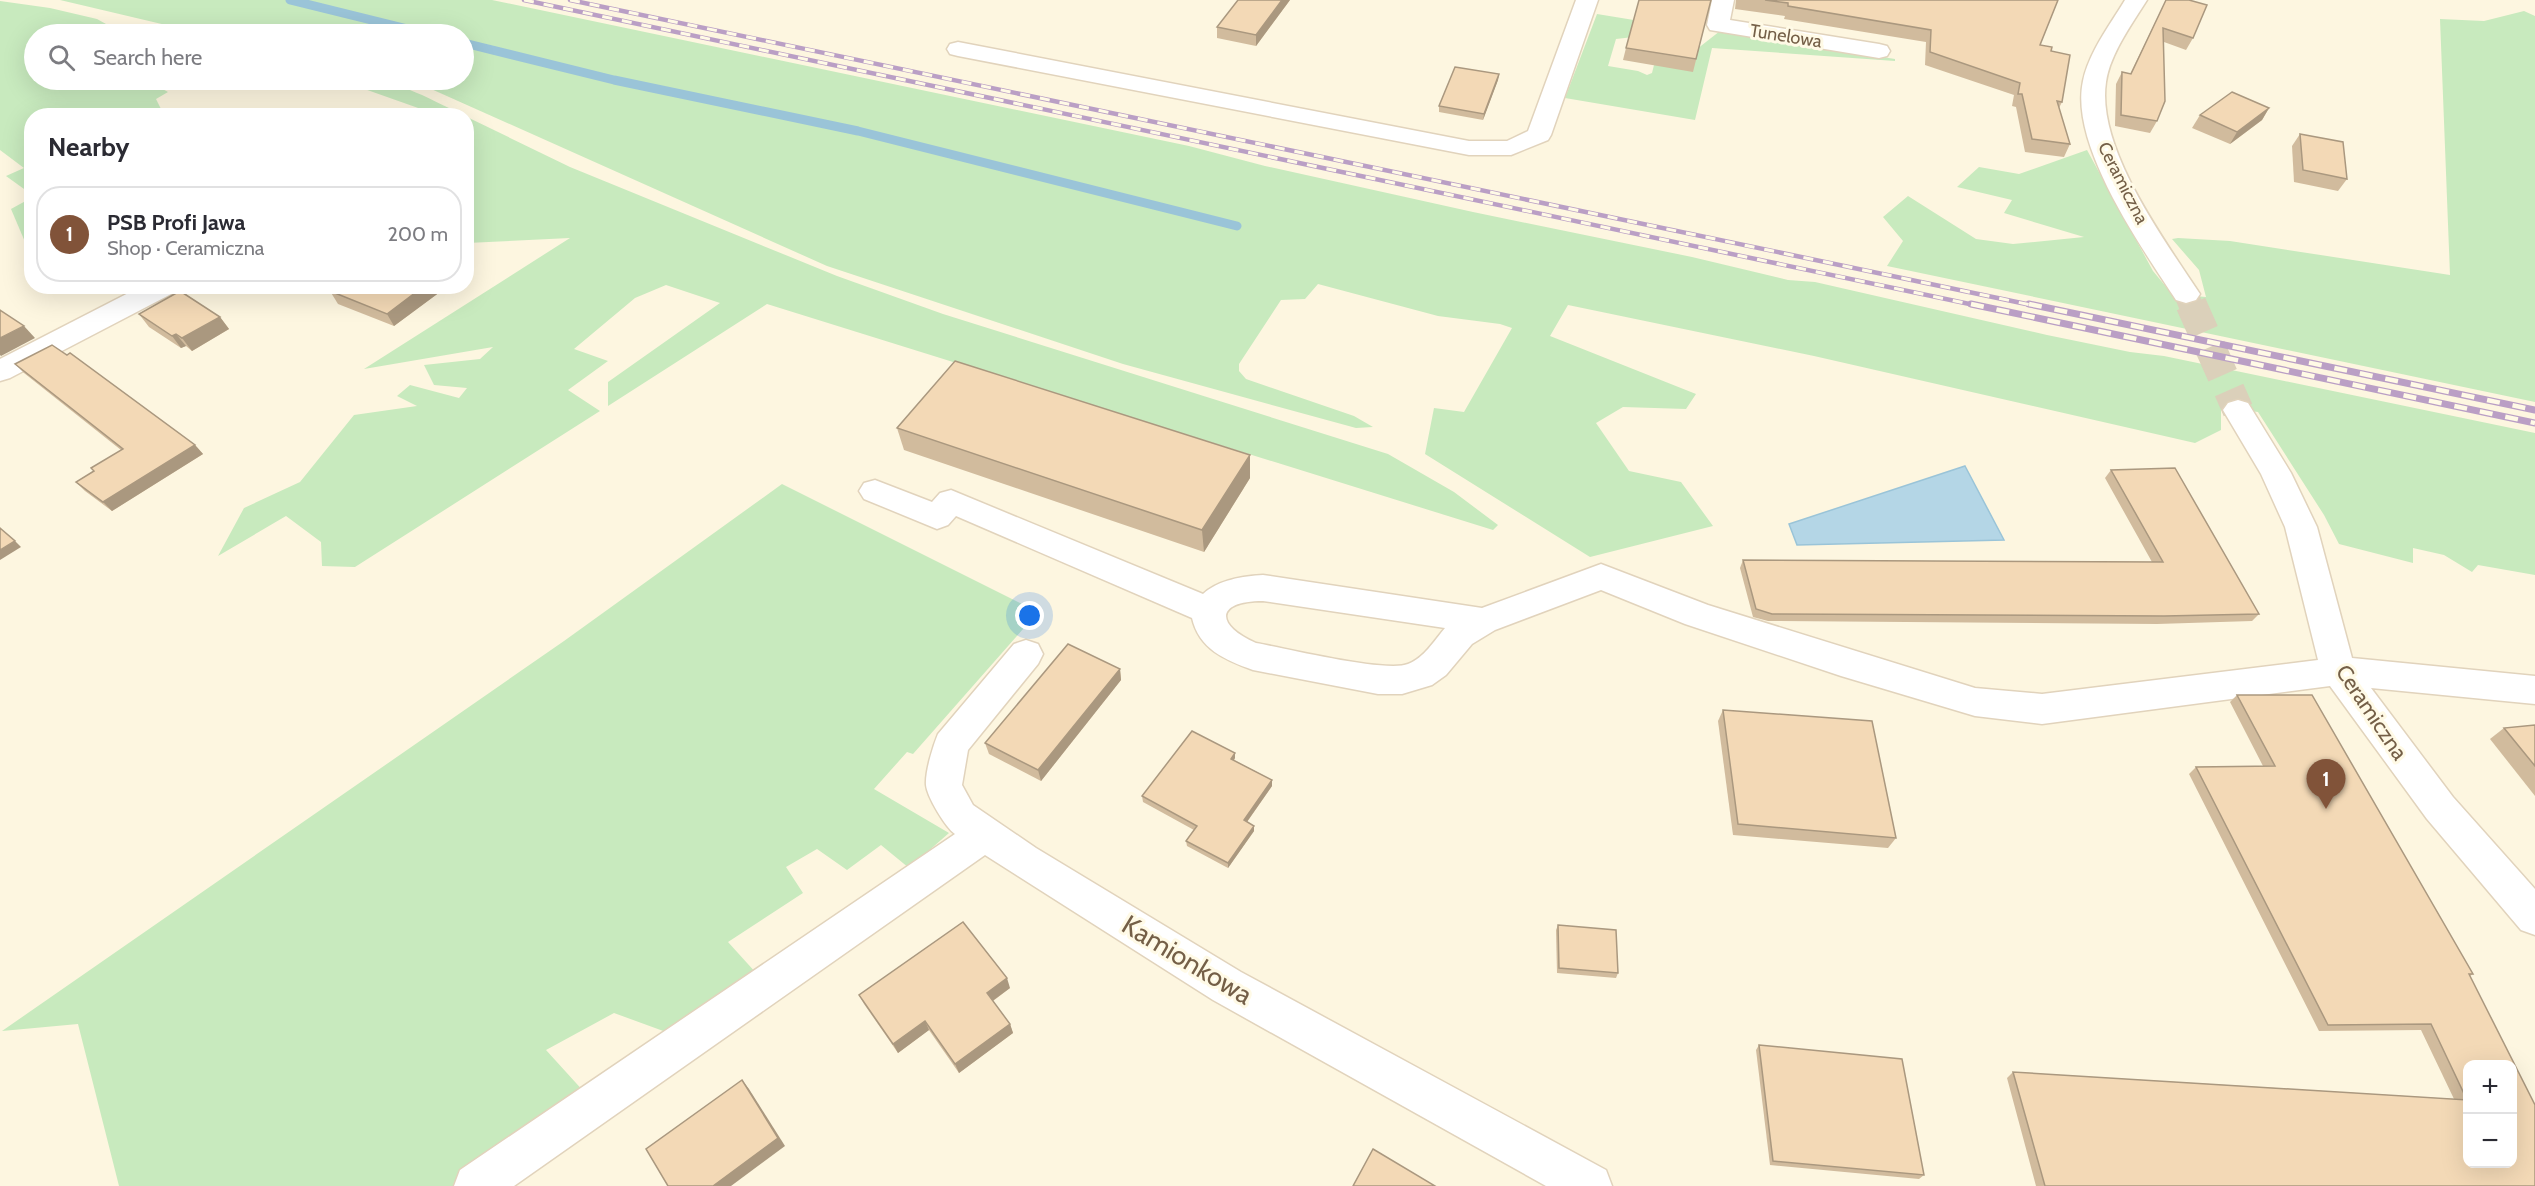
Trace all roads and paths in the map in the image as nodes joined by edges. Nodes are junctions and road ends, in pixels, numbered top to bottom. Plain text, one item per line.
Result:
1 (1587, 0) edge
2 (1723, 0) edge
3 (2136, 0) edge
4 (958, 49) dead end
5 (1879, 51) dead end
6 (150, 294) edge
7 (2186, 294) tunnel mouth
8 (0, 372) edge
9 (2238, 410) tunnel mouth
10 (875, 490) dead end
11 (1210, 611) junction
12 (1483, 621) junction
13 (1026, 654) dead end
14 (2338, 671) junction
15 (2535, 690) edge
16 (985, 834) junction
17 (2535, 917) edge
18 (476, 1186) edge
19 (1590, 1186) edge

1 - 4 street
2 - 5 street, Tunelowa
3 - 7 street, Ceramiczna
6 - 8 street
9 - 14 street, Ceramiczna
10 - 11 street
11 - 12 street
11 - 12 street
12 - 14 street
13 - 16 street, Kamionkowa
14 - 15 street
14 - 17 street, Ceramiczna
16 - 18 street
16 - 19 street, Kamionkowa

